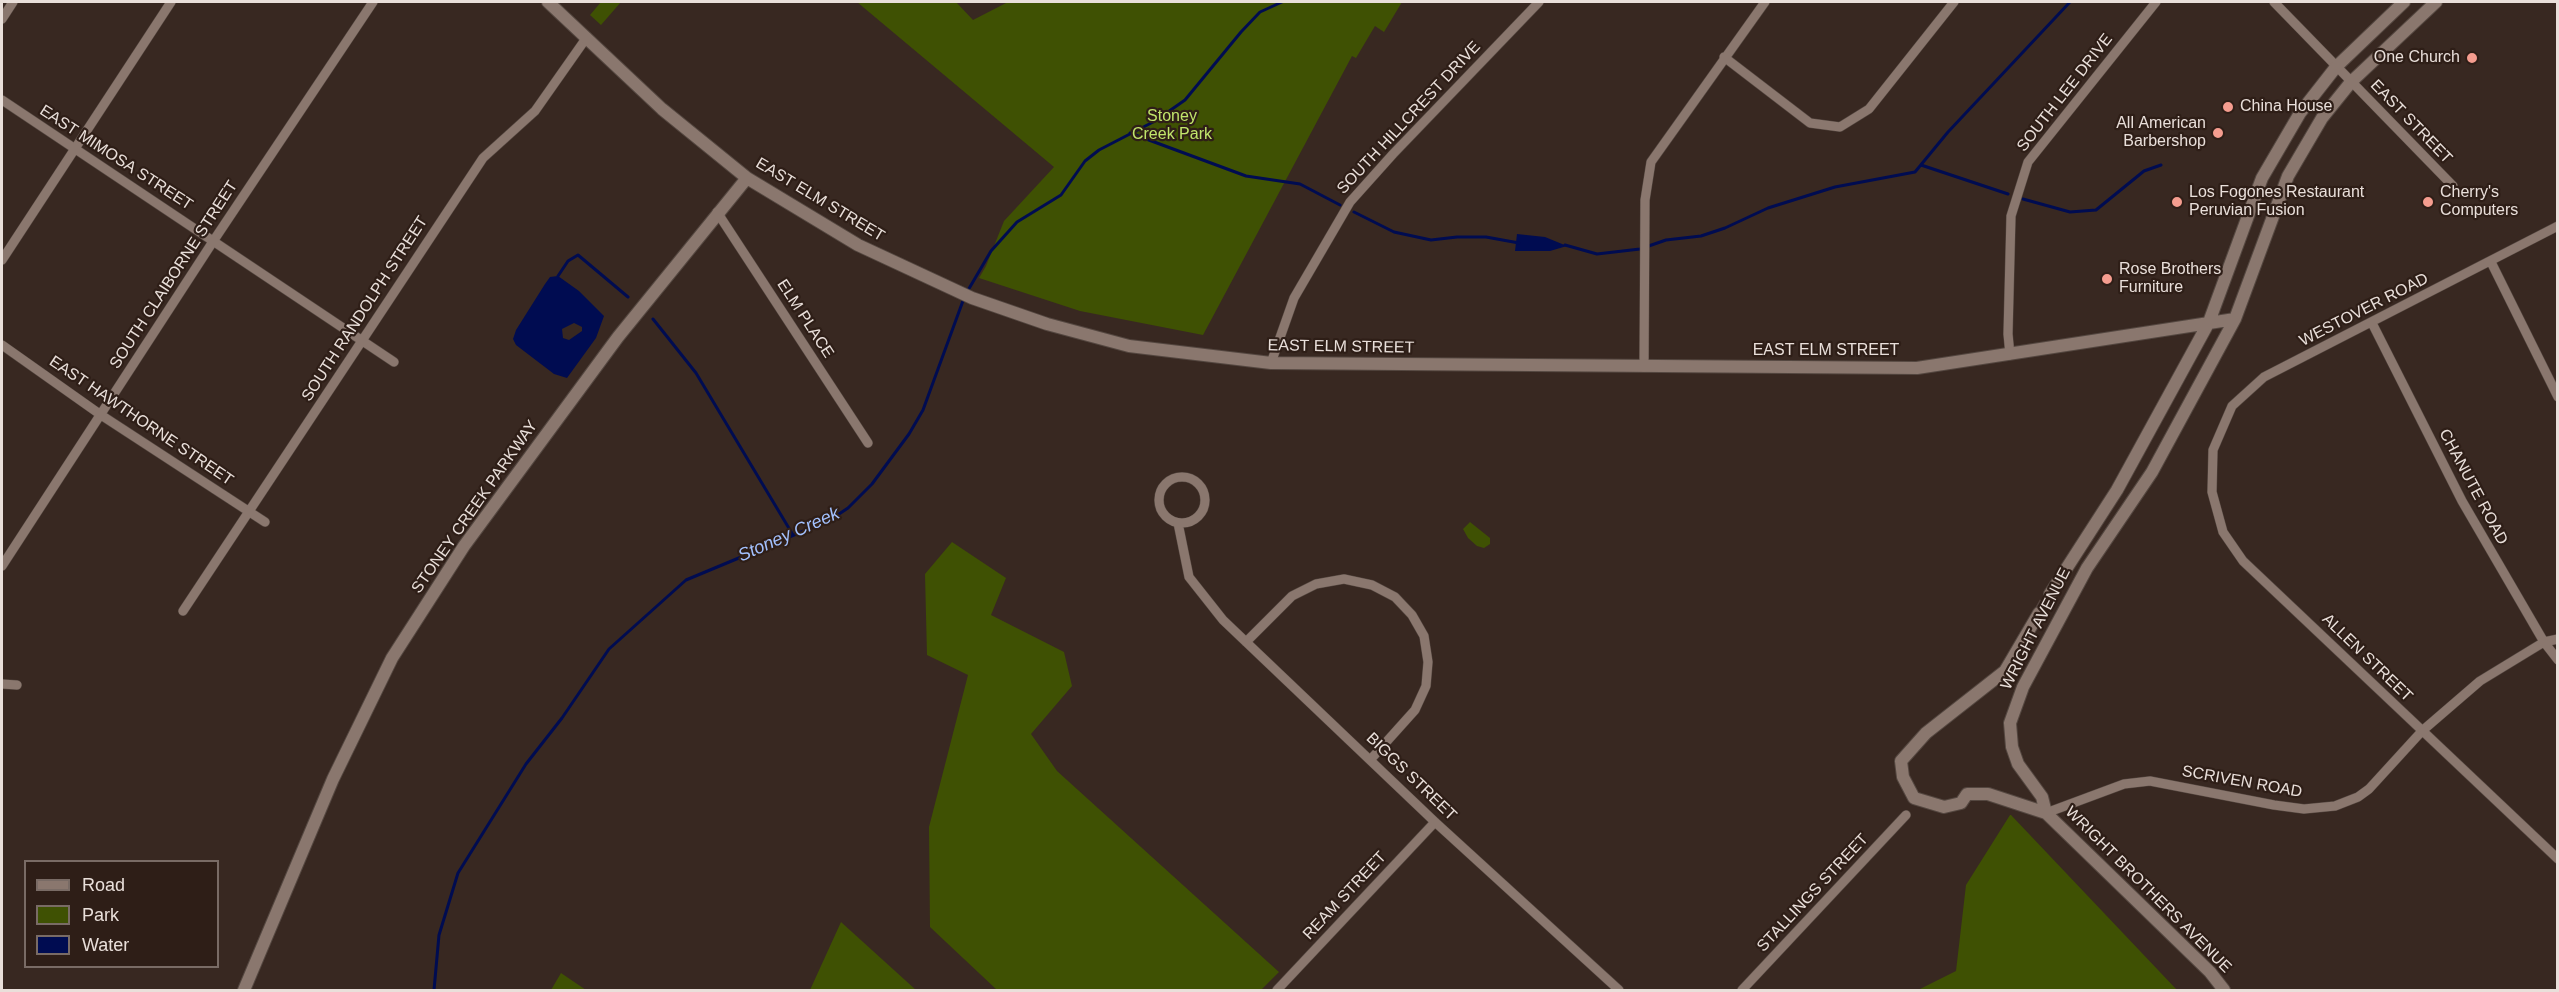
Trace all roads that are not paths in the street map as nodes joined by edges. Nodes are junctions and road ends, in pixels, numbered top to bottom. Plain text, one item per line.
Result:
1 (13, 2) edge
2 (171, 2) edge
3 (373, 2) edge
4 (548, 2) edge
5 (1539, 2) edge
6 (1765, 2) edge
7 (1954, 2) edge
8 (2156, 2) edge
9 (2274, 2) edge
10 (2404, 2) edge
11 (2436, 2) edge
12 (2, 19) edge
13 (587, 37) junction
14 (1724, 57) junction
15 (2336, 67) junction
16 (2351, 82) junction
17 (2, 100) edge
18 (74, 148) junction
19 (747, 178) junction
20 (2452, 186) dead end
21 (717, 212) junction
22 (2558, 226) edge
23 (214, 240) junction
24 (2, 260) edge
25 (2491, 262) junction
26 (2235, 319) junction
27 (2209, 322) junction
28 (2372, 323) junction
29 (362, 341) junction
30 (2, 345) edge
31 (2010, 355) junction
32 (394, 362) dead end
33 (1271, 363) junction
34 (1644, 367) junction
35 (2558, 397) edge
36 (101, 415) junction
37 (868, 443) dead end
38 (2213, 450) joint
39 (249, 511) junction
40 (265, 522) dead end
41 (1178, 523) junction
42 (2, 566) edge
43 (2050, 594) tunnel mouth
44 (183, 611) dead end
45 (2039, 613) tunnel mouth
46 (2558, 639) edge
47 (1246, 642) junction
48 (2544, 642) junction
49 (2558, 660) edge
50 (2, 684) edge
51 (17, 685) dead end
52 (2422, 731) junction
53 (1371, 759) junction
54 (2046, 813) junction
55 (1906, 815) dead end
56 (1435, 822) junction
57 (2558, 859) edge
58 (244, 990) edge
59 (1276, 990) edge
60 (1619, 990) edge
61 (1742, 990) edge
62 (2224, 990) edge

1 - 12 street
2 - 18 street
3 - 23 street, SOUTH CLAIBORNE STREET
4 - 13 street, EAST ELM STREET
5 - 33 street, SOUTH HILLCREST DRIVE
6 - 14 street
7 - 14 street
8 - 31 street, SOUTH LEE DRIVE
9 - 15 street, EAST STREET
10 - 15 street, WRIGHT AVENUE
11 - 16 street, WRIGHT AVENUE
13 - 19 street, EAST ELM STREET
13 - 29 street, SOUTH RANDOLPH STREET
14 - 34 street
15 - 16 street, EAST STREET
15 - 27 street, WRIGHT AVENUE
16 - 20 street, EAST STREET
16 - 26 street, WRIGHT AVENUE
17 - 18 street, EAST MIMOSA STREET
18 - 23 street, EAST MIMOSA STREET
18 - 24 street
19 - 21 street, STONEY CREEK PARKWAY
19 - 33 street, EAST ELM STREET
21 - 37 street, ELM PLACE
21 - 58 street, STONEY CREEK PARKWAY
22 - 25 street, WESTOVER ROAD
23 - 29 street, EAST MIMOSA STREET
23 - 36 street, SOUTH CLAIBORNE STREET
25 - 28 street, WESTOVER ROAD
25 - 35 street
26 - 27 street, EAST ELM STREET
26 - 54 street, WRIGHT AVENUE
27 - 31 street, EAST ELM STREET
27 - 43 street, WRIGHT AVENUE
28 - 38 street, WESTOVER ROAD
28 - 48 street, CHANUTE ROAD
29 - 32 street, EAST MIMOSA STREET
29 - 39 street, SOUTH RANDOLPH STREET
30 - 36 street, EAST HAWTHORNE STREET
31 - 34 street, EAST ELM STREET
33 - 34 street, EAST ELM STREET
36 - 39 street, EAST HAWTHORNE STREET
36 - 42 street, SOUTH CLAIBORNE STREET
38 - 52 street, ALLEN STREET
39 - 40 street, EAST HAWTHORNE STREET
39 - 44 street, SOUTH RANDOLPH STREET
41 - 41 street
41 - 47 street, BIGGS STREET
45 - 54 street, WRIGHT AVENUE
46 - 48 street, SCRIVEN ROAD
47 - 53 street, BIGGS STREET
47 - 53 street
48 - 49 street, CHANUTE ROAD
48 - 52 street, SCRIVEN ROAD
50 - 51 street
52 - 54 street, SCRIVEN ROAD
52 - 57 street, ALLEN STREET
53 - 56 street, BIGGS STREET
54 - 62 street, WRIGHT BROTHERS AVENUE
55 - 61 street, STALLINGS STREET
56 - 59 street, REAM STREET
56 - 60 street, BIGGS STREET

